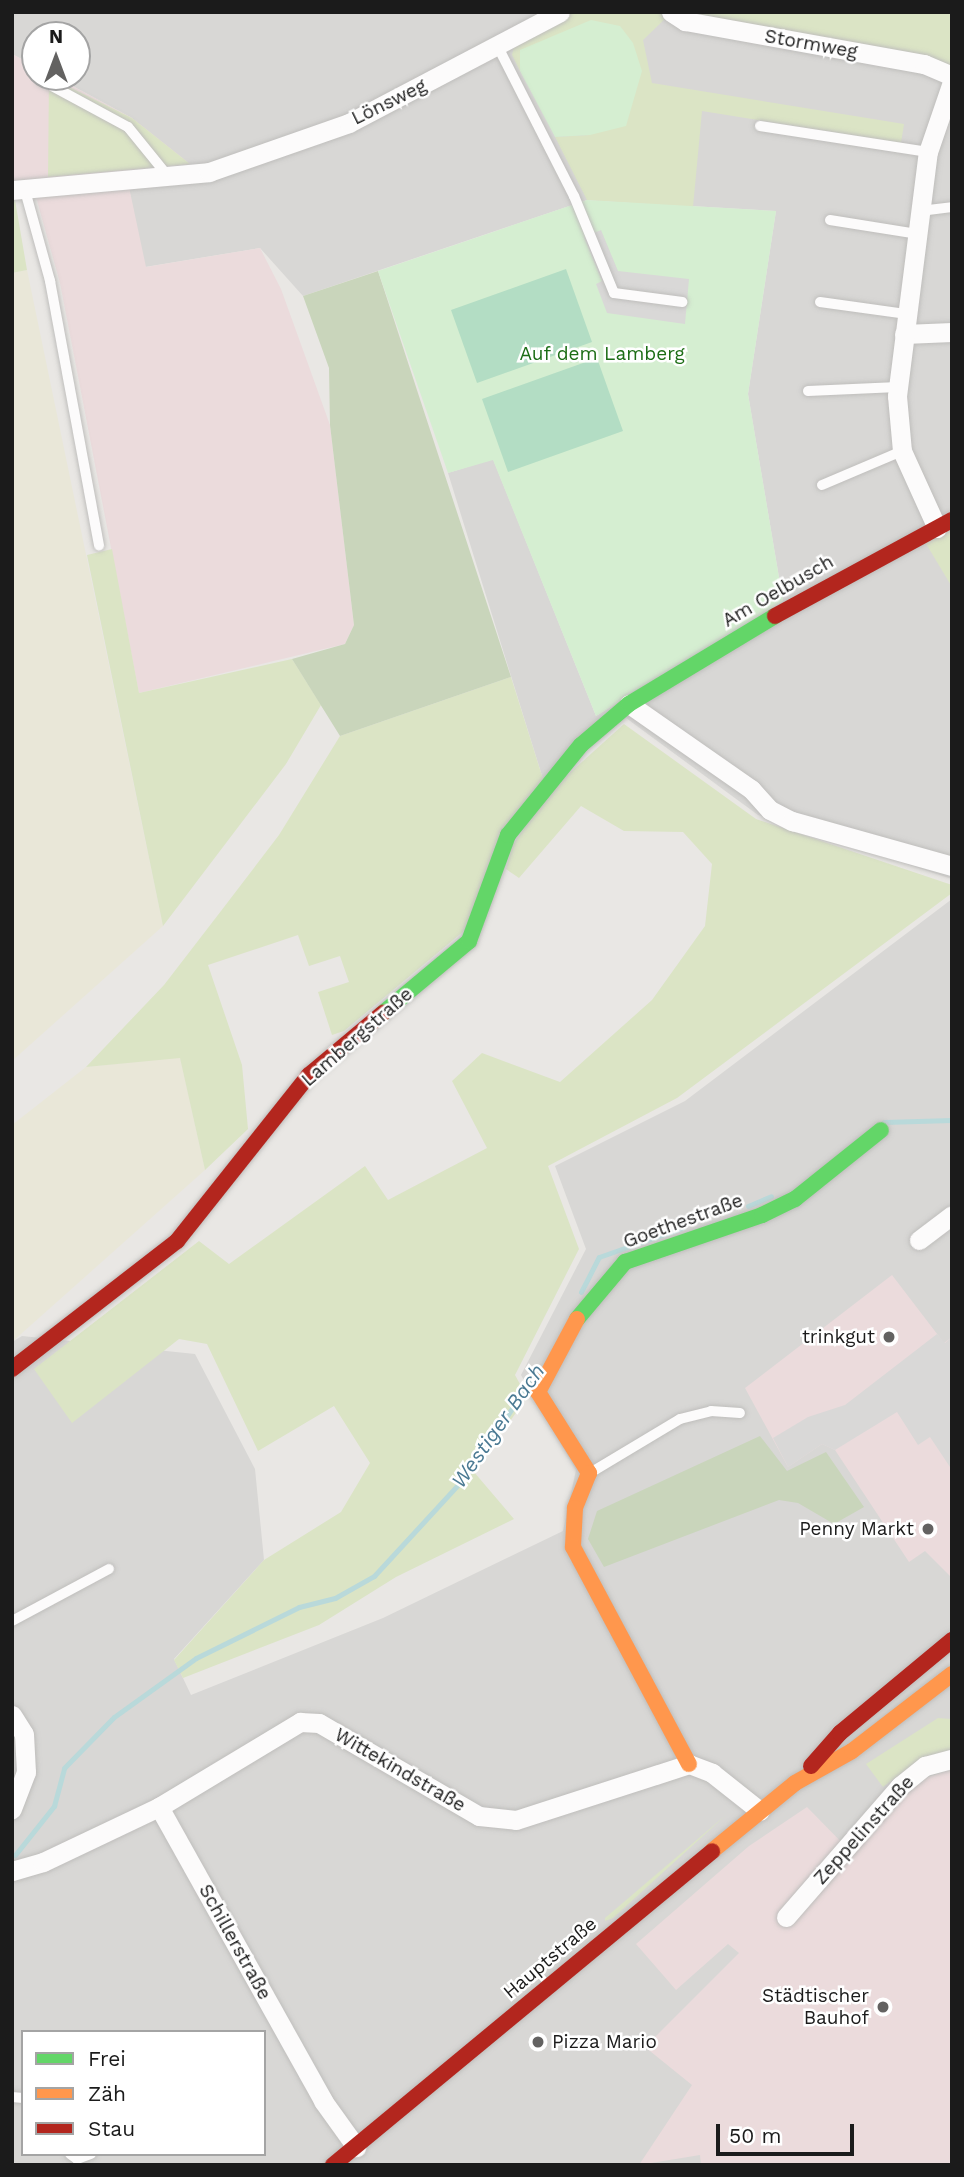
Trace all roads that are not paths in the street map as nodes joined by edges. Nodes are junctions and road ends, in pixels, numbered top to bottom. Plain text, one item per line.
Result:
1 (560, 12) edge
2 (671, 12) edge
3 (498, 47) junction
4 (952, 76) edge
5 (952, 82) edge
6 (61, 91) edge
7 (760, 126) dead end
8 (928, 152) junction
9 (168, 177) junction
10 (18, 189) edge
11 (952, 208) edge
12 (920, 211) junction
13 (830, 219) dead end
14 (917, 234) junction
15 (682, 302) dead end
16 (820, 302) dead end
17 (907, 314) junction
18 (952, 332) edge
19 (904, 334) junction
20 (898, 387) junction
21 (808, 391) dead end
22 (902, 451) junction
23 (822, 485) dead end
24 (944, 524) edge
25 (99, 547) dead end
26 (629, 704) junction
27 (952, 866) edge
28 (881, 1130) dead end
29 (952, 1215) edge
30 (919, 1240) dead end
31 (12, 1369) edge
32 (740, 1413) dead end
33 (589, 1473) junction
34 (109, 1569) dead end
35 (12, 1621) edge
36 (952, 1640) edge
37 (933, 1654) junction
38 (952, 1657) edge
39 (946, 1679) edge
40 (952, 1700) edge
41 (12, 1715) edge
42 (952, 1759) edge
43 (689, 1764) junction
44 (795, 1783) junction
45 (159, 1807) junction
46 (12, 1809) edge
47 (760, 1811) junction
48 (12, 1871) edge
49 (786, 1917) dead end
50 (356, 2147) junction
51 (333, 2165) edge

1 - 3 street, Lönsweg
2 - 4 street, Stormweg
3 - 9 street, Lönsweg
3 - 15 lane
5 - 8 street
6 - 9 lane
7 - 8 lane
8 - 12 street
9 - 10 street, Lönsweg
10 - 25 lane
11 - 12 lane
12 - 14 street
13 - 14 lane
14 - 17 street
16 - 17 lane
17 - 19 street
18 - 19 street
19 - 20 street
20 - 21 lane
20 - 22 street
22 - 23 lane
22 - 24 street
24 - 26 street, Am Oelbusch
26 - 27 street
26 - 31 street, Lambergstraße
28 - 33 street, Goethestraße
29 - 30 street
32 - 33 lane
33 - 43 street
34 - 35 lane
36 - 37 street, Hauptstraße
37 - 38 street
37 - 39 street
37 - 44 street, Hauptstraße
39 - 40 street
39 - 44 street, Hauptstraße
41 - 46 street
42 - 49 street, Zeppelinstraße
43 - 45 street, Wittekindstraße
43 - 47 street
44 - 47 street, Hauptstraße
45 - 48 street, Wittekindstraße
45 - 50 street, Schillerstraße
47 - 50 street, Hauptstraße
50 - 51 street, Hauptstraße

